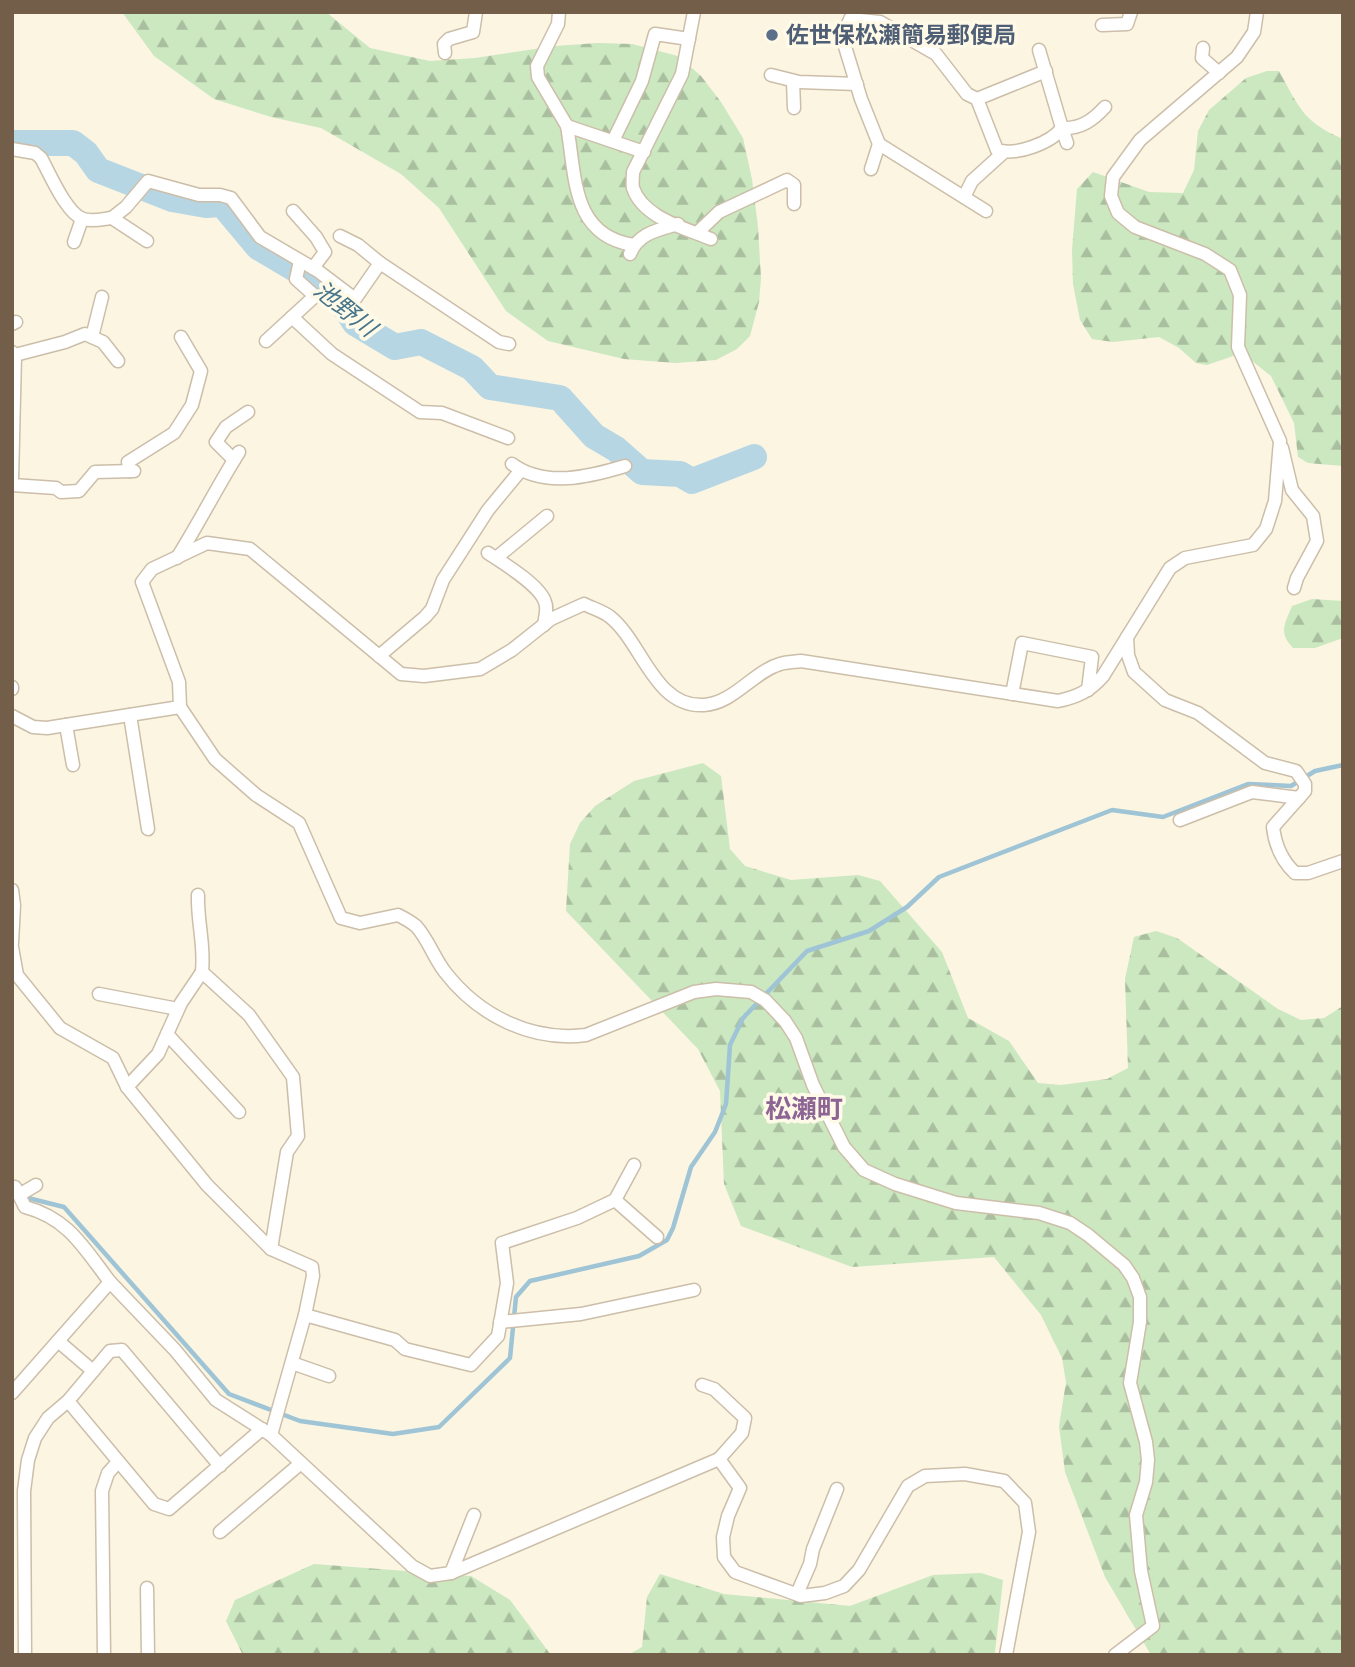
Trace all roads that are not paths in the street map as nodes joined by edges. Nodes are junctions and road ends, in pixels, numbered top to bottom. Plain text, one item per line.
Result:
1 (476, 12) edge
2 (559, 12) edge
3 (694, 12) edge
4 (1131, 12) edge
5 (1257, 12) edge
6 (852, 16) edge
7 (1102, 25) dead end
8 (689, 39) junction
9 (1203, 48) dead end
10 (1039, 50) dead end
11 (445, 53) dead end
12 (1046, 71) junction
13 (1219, 73) junction
14 (771, 75) dead end
15 (793, 81) junction
16 (856, 84) junction
17 (977, 99) junction
18 (1105, 107) dead end
19 (794, 108) dead end
20 (567, 126) junction
21 (1062, 128) junction
22 (613, 141) junction
23 (1067, 143) dead end
24 (879, 144) junction
25 (12, 149) edge
26 (644, 152) junction
27 (1004, 152) junction
28 (871, 169) dead end
29 (964, 197) junction
30 (794, 204) dead end
31 (293, 211) dead end
32 (986, 211) dead end
33 (112, 218) junction
34 (82, 219) junction
35 (678, 225) junction
36 (697, 233) junction
37 (340, 236) dead end
38 (711, 239) dead end
39 (147, 241) dead end
40 (74, 242) dead end
41 (300, 261) junction
42 (380, 263) junction
43 (313, 268) junction
44 (102, 297) dead end
45 (292, 317) junction
46 (92, 337) junction
47 (181, 337) dead end
48 (266, 341) dead end
49 (509, 344) dead end
50 (14, 354) edge
51 (118, 361) dead end
52 (248, 412) dead end
53 (508, 438) dead end
54 (1280, 441) junction
55 (625, 466) dead end
56 (12, 482) edge
57 (547, 516) dead end
58 (176, 558) junction
59 (1294, 588) dead end
60 (544, 625) junction
61 (1127, 637) junction
62 (379, 656) junction
63 (1088, 690) junction
64 (1012, 694) junction
65 (180, 707) junction
66 (130, 715) junction
67 (12, 716) edge
68 (66, 725) junction
69 (73, 765) dead end
70 (1299, 798) junction
71 (1180, 820) dead end
72 (148, 829) dead end
73 (1343, 860) edge
74 (12, 890) edge
75 (198, 895) dead end
76 (12, 945) edge
77 (202, 972) junction
78 (99, 994) dead end
79 (178, 1009) junction
80 (167, 1034) junction
81 (127, 1087) junction
82 (239, 1112) dead end
83 (634, 1165) dead end
84 (36, 1185) dead end
85 (615, 1199) junction
86 (657, 1237) dead end
87 (271, 1249) junction
88 (110, 1282) junction
89 (694, 1290) dead end
90 (305, 1315) junction
91 (500, 1322) junction
92 (58, 1341) junction
93 (292, 1363) junction
94 (93, 1371) junction
95 (328, 1376) dead end
96 (702, 1385) dead end
97 (12, 1393) edge
98 (68, 1401) junction
99 (266, 1432) junction
100 (719, 1459) junction
101 (118, 1462) junction
102 (301, 1463) junction
103 (220, 1466) junction
104 (837, 1489) dead end
105 (474, 1515) dead end
106 (220, 1532) dead end
107 (451, 1573) junction
108 (147, 1588) dead end
109 (797, 1594) junction
110 (1121, 1654) edge
111 (25, 1655) edge
112 (104, 1655) edge
113 (148, 1655) edge
114 (1006, 1655) edge

1 - 11 street
2 - 20 street
3 - 8 street
4 - 7 street
5 - 13 street
6 - 16 street
6 - 17 street
8 - 22 street
8 - 26 street
9 - 13 street
10 - 12 street
12 - 17 street
12 - 21 street
13 - 54 street
14 - 15 street
15 - 16 street
15 - 19 street
16 - 24 street
17 - 27 street
18 - 21 street
20 - 22 street
20 - 35 street
21 - 23 street
21 - 27 street
22 - 26 street
24 - 28 street
24 - 29 street
25 - 34 street
26 - 35 street
27 - 29 street
29 - 32 street
30 - 36 street
31 - 43 street
33 - 34 street
33 - 39 street
33 - 41 street
34 - 40 street
35 - 36 street
36 - 38 street
37 - 42 street
41 - 43 street
41 - 45 street
42 - 43 street
42 - 49 street
44 - 46 street
45 - 48 street
45 - 53 street
46 - 50 street
46 - 51 street
47 - 56 street
50 - 56 street
52 - 58 street
54 - 59 street
54 - 61 street
55 - 62 street
57 - 60 street
58 - 62 street
58 - 65 street
60 - 62 street
60 - 64 street
61 - 63 street
61 - 70 street
63 - 64 street
63 - 64 street
65 - 66 street
65 - 110 street
66 - 68 street
66 - 72 street
67 - 68 street
68 - 69 street
70 - 71 street
70 - 73 street
74 - 76 street
75 - 77 street
76 - 81 street
77 - 79 street
77 - 87 street
78 - 79 street
79 - 80 street
80 - 81 street
80 - 82 street
81 - 87 street
83 - 85 street
84 - 88 street
85 - 86 street
85 - 91 street
87 - 90 street
88 - 92 street
88 - 99 street
89 - 91 street
90 - 91 street
90 - 93 street
92 - 94 street
92 - 97 street
93 - 95 street
93 - 99 street
94 - 98 street
94 - 103 street
96 - 100 street
98 - 101 street
98 - 111 street
99 - 102 street
99 - 103 street
100 - 107 street
100 - 109 street
101 - 103 street
101 - 112 street
102 - 106 street
102 - 107 street
104 - 109 street
105 - 107 street
108 - 113 street
109 - 114 street

